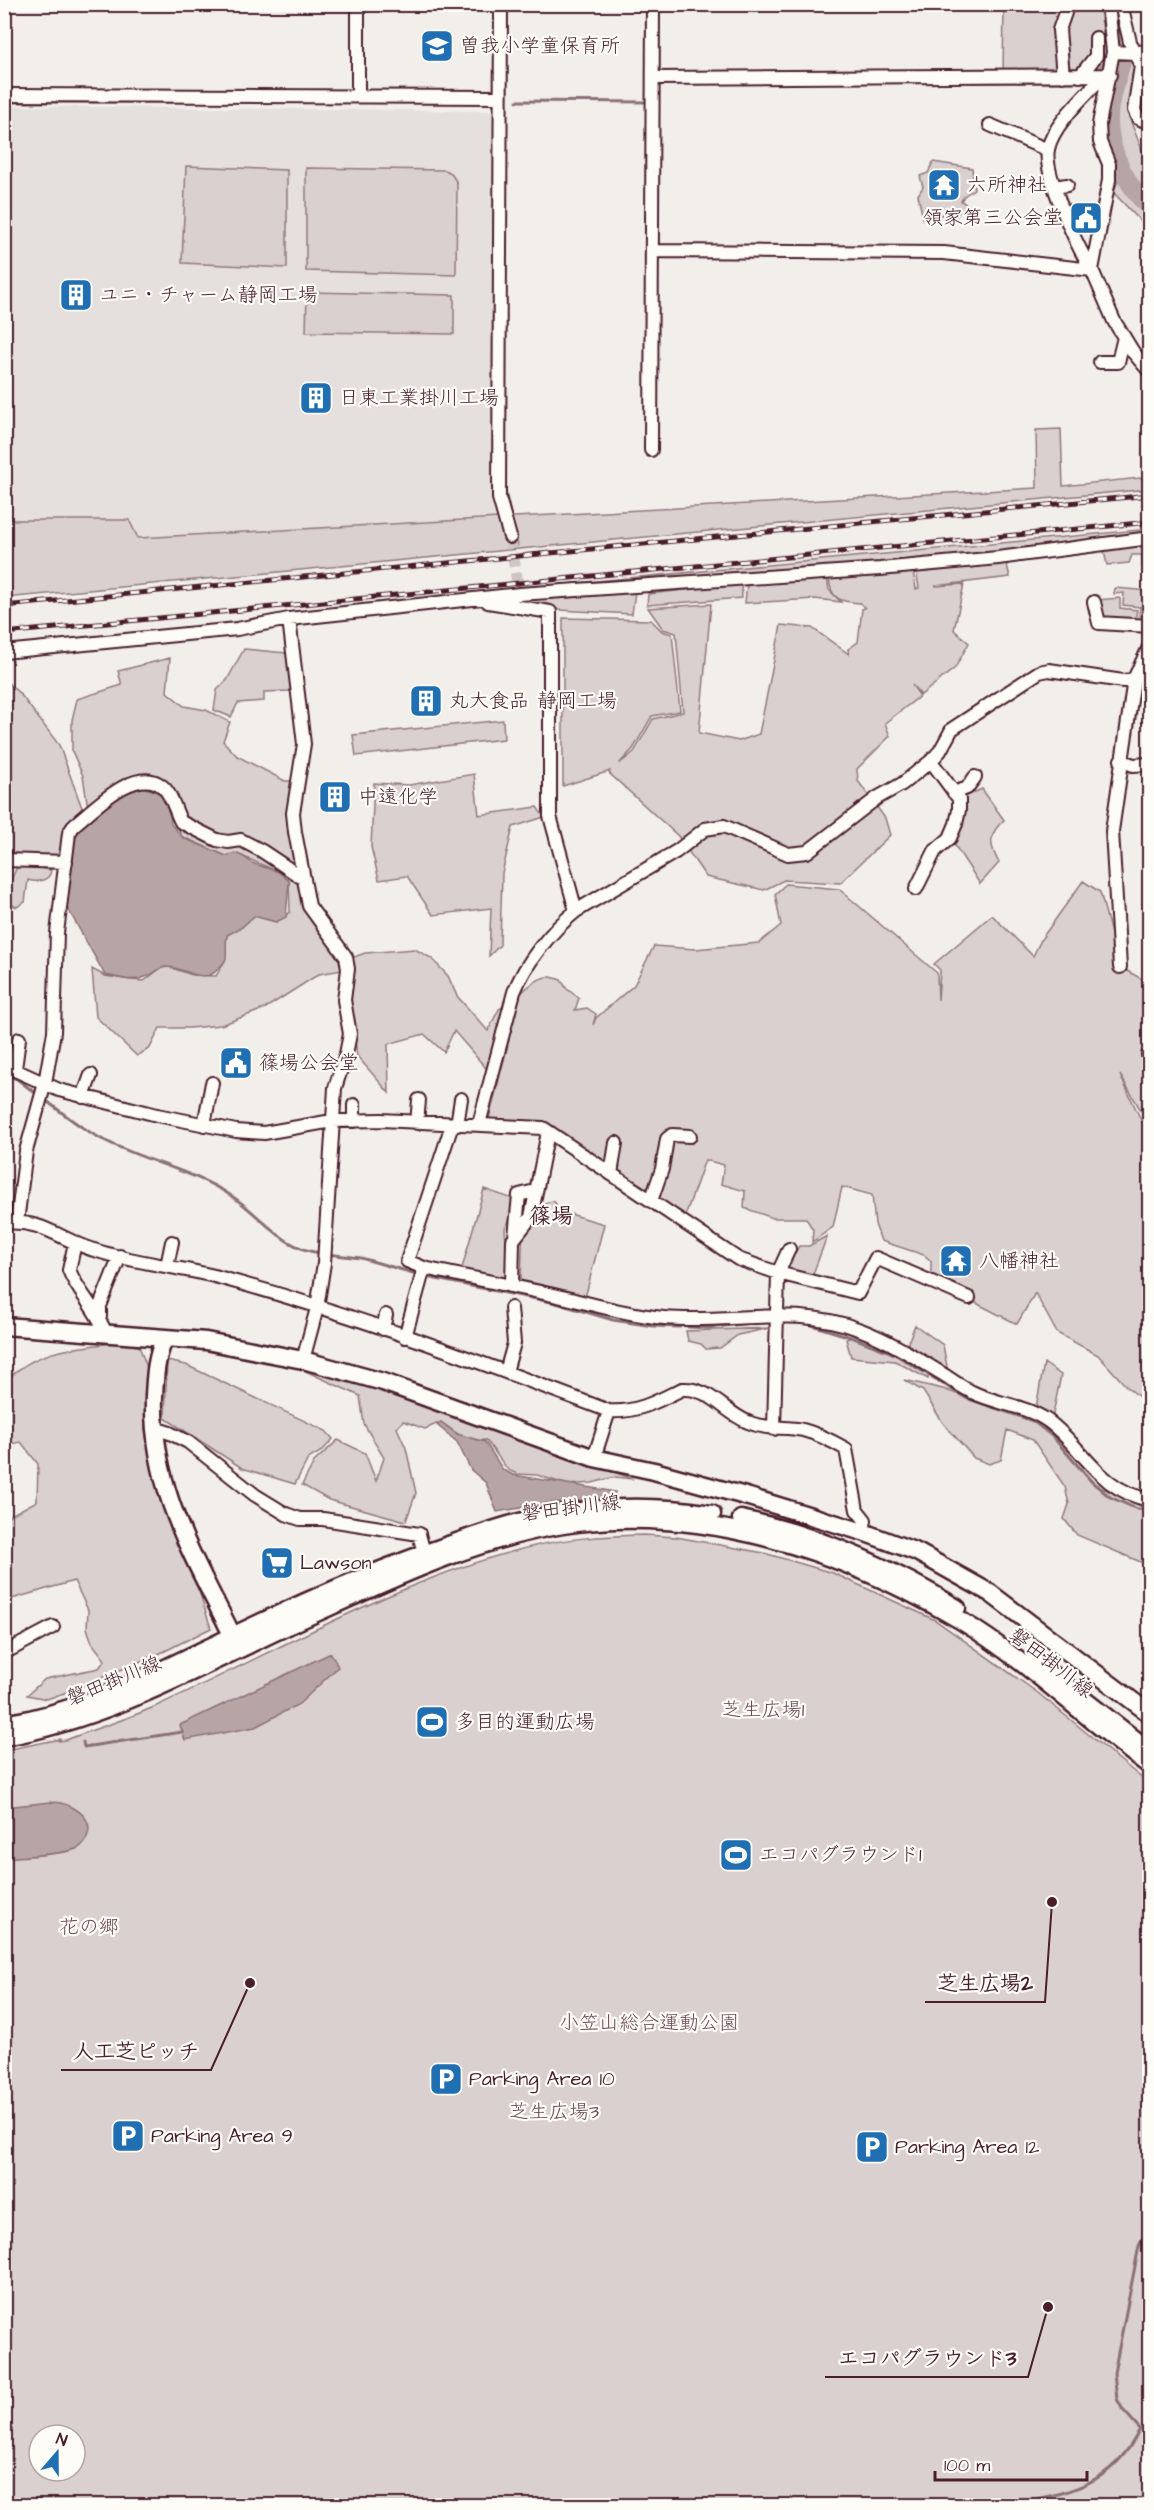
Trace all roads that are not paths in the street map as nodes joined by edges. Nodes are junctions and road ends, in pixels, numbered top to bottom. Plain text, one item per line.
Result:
1 (358, 4) edge
2 (501, 4) edge
3 (653, 4) edge
4 (1068, 4) edge
5 (1102, 4) edge
6 (1108, 4) edge
7 (1122, 4) edge
8 (1111, 24) junction
9 (1096, 38) dead end
10 (1149, 50) edge
11 (1113, 52) junction
12 (1135, 53) junction
13 (1107, 75) junction
14 (1063, 76) junction
15 (1080, 76) junction
16 (653, 78) junction
17 (4, 95) edge
18 (358, 96) junction
19 (499, 97) junction
20 (1149, 123) edge
21 (990, 125) dead end
22 (1048, 150) junction
23 (652, 251) junction
24 (1092, 270) junction
25 (1124, 336) junction
26 (1100, 362) dead end
27 (1149, 370) edge
28 (651, 450) dead end
29 (510, 537) tunnel mouth
30 (1149, 538) edge
31 (475, 599) junction
32 (1094, 602) dead end
33 (289, 619) junction
34 (1149, 626) edge
35 (1149, 645) edge
36 (4, 652) edge
37 (1134, 679) junction
38 (1121, 760) junction
39 (931, 761) junction
40 (1149, 764) edge
41 (975, 777) dead end
42 (954, 793) junction
43 (4, 860) edge
44 (66, 862) junction
45 (304, 879) junction
46 (916, 889) dead end
47 (576, 911) junction
48 (1120, 967) dead end
49 (19, 1039) dead end
50 (10, 1067) edge
51 (91, 1075) dead end
52 (212, 1083) dead end
53 (42, 1093) junction
54 (83, 1097) junction
55 (461, 1099) dead end
56 (419, 1100) dead end
57 (354, 1105) dead end
58 (333, 1121) junction
59 (354, 1121) junction
60 (417, 1123) junction
61 (479, 1124) junction
62 (204, 1125) junction
63 (454, 1125) junction
64 (548, 1132) junction
65 (690, 1136) dead end
66 (616, 1143) dead end
67 (611, 1174) junction
68 (651, 1201) junction
69 (11, 1222) edge
70 (172, 1242) dead end
71 (75, 1244) junction
72 (789, 1249) dead end
73 (120, 1257) junction
74 (166, 1266) junction
75 (424, 1268) junction
76 (778, 1273) junction
77 (512, 1286) junction
78 (969, 1298) dead end
79 (317, 1308) junction
80 (511, 1308) dead end
81 (386, 1315) dead end
82 (777, 1315) junction
83 (100, 1317) junction
84 (4, 1326) edge
85 (383, 1329) junction
86 (106, 1334) junction
87 (405, 1336) junction
88 (165, 1338) junction
89 (303, 1360) junction
90 (506, 1372) junction
91 (609, 1411) junction
92 (154, 1428) junction
93 (774, 1429) junction
94 (594, 1458) junction
95 (1149, 1500) edge
96 (863, 1532) junction
97 (424, 1552) junction
98 (53, 1627) dead end
99 (235, 1642) junction
100 (4, 1653) edge
101 (1149, 1714) edge
102 (4, 1724) edge
103 (4, 1737) edge
104 (1149, 1751) edge
105 (1149, 1766) edge

1 - 18 street
2 - 19 street
3 - 16 street
4 - 14 street
5 - 8 street
6 - 8 street
7 - 12 street
8 - 11 street
9 - 15 street
10 - 12 street
11 - 12 street
11 - 13 street
12 - 20 street
13 - 15 street
13 - 22 street
13 - 24 street
14 - 15 street
14 - 16 street
16 - 23 street
17 - 18 street
18 - 19 street
19 - 29 street
21 - 22 street
22 - 24 street
23 - 24 street
23 - 28 street
24 - 25 street
25 - 26 street
25 - 27 street
30 - 31 street
31 - 33 street
31 - 47 street
32 - 34 street
33 - 36 street
33 - 45 street
35 - 37 street
37 - 38 street
37 - 39 street
38 - 40 street
38 - 48 street
39 - 42 street
39 - 47 street
41 - 42 street
42 - 46 street
43 - 44 street
44 - 45 street
44 - 53 street
45 - 58 street
47 - 61 street
49 - 50 street
50 - 53 street
51 - 54 street
52 - 62 street
53 - 54 street
53 - 69 street
54 - 62 street
55 - 63 street
56 - 60 street
57 - 59 street
58 - 59 street
58 - 62 street
58 - 79 street
59 - 60 street
60 - 63 street
61 - 63 street
61 - 64 street
63 - 75 street
64 - 67 street
64 - 77 street
65 - 68 street
66 - 67 street
67 - 68 street
68 - 76 street
69 - 71 street
70 - 74 street
71 - 73 street
71 - 83 street
72 - 76 street
73 - 74 street
73 - 83 street
74 - 79 street
75 - 77 street
75 - 87 street
76 - 78 street
76 - 82 street
77 - 82 street
79 - 85 street
79 - 89 street
80 - 90 street
81 - 85 street
82 - 93 street
82 - 95 street
83 - 86 street
84 - 86 main road
85 - 87 street
86 - 88 main road
87 - 90 street
88 - 89 main road
88 - 92 main road
89 - 94 main road
90 - 91 street
91 - 93 street
91 - 94 street
92 - 97 street
92 - 99 main road
93 - 96 street
94 - 96 main road
96 - 101 main road
97 - 99 main road, 磐田掛川線
97 - 104 main road, 磐田掛川線
98 - 100 street
99 - 102 main road, 磐田掛川線
99 - 103 main road, 磐田掛川線
99 - 105 main road, 磐田掛川線

